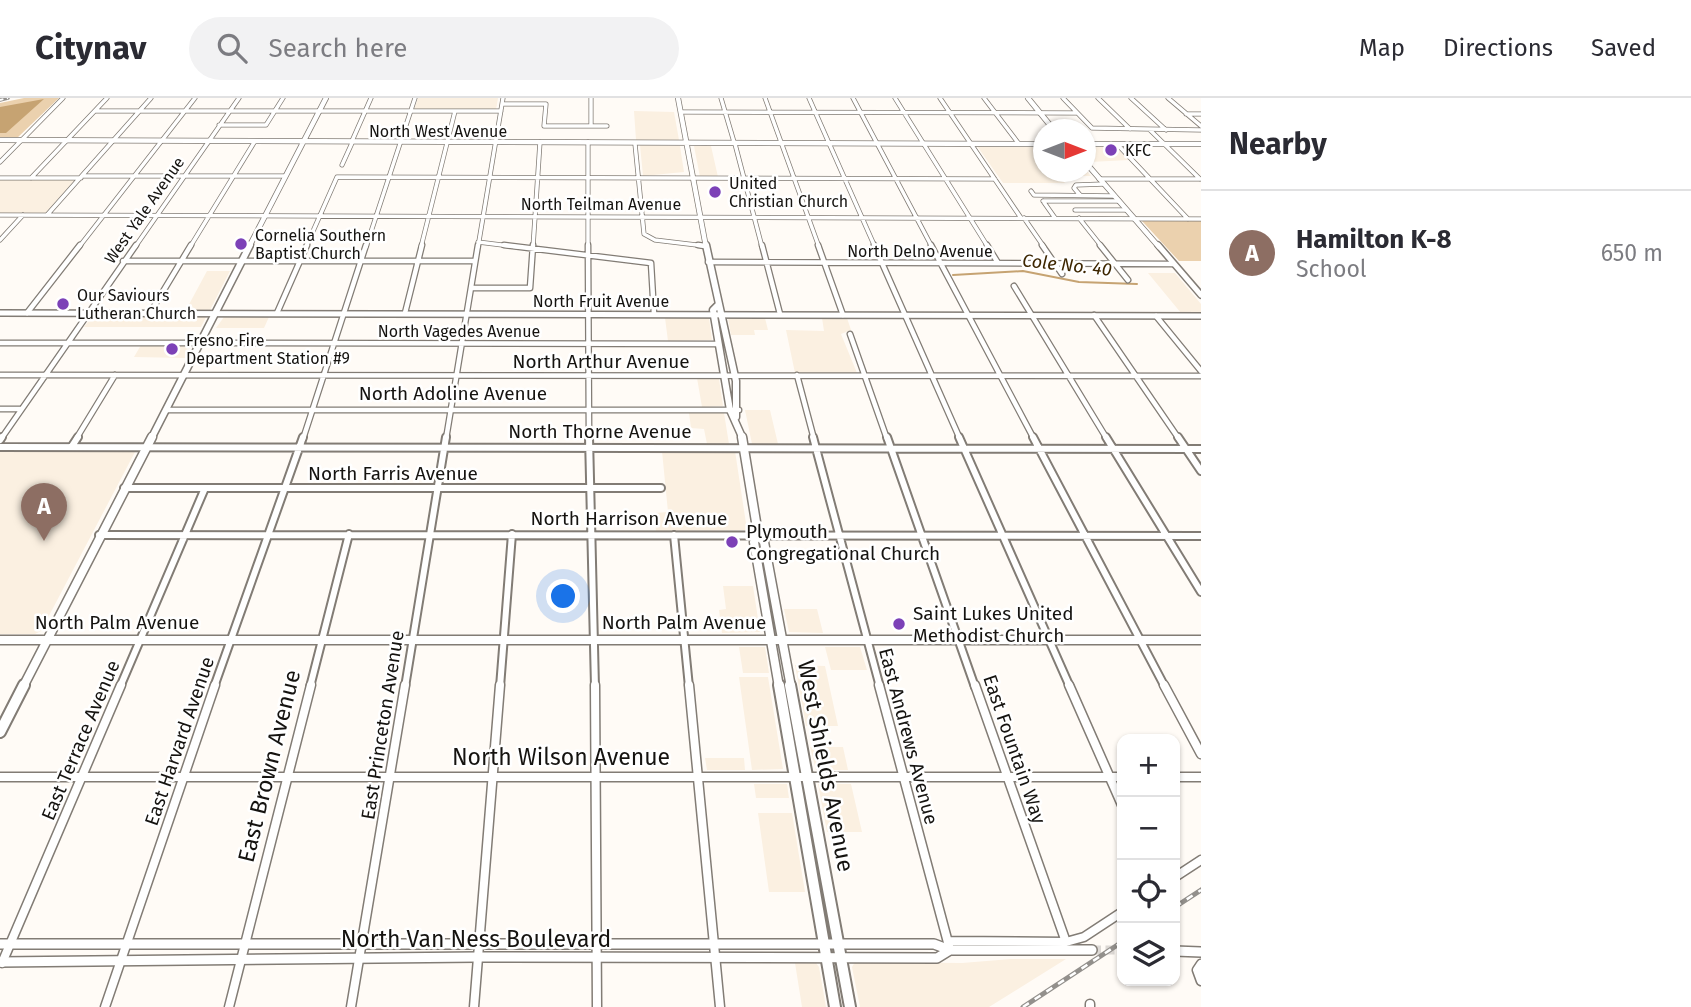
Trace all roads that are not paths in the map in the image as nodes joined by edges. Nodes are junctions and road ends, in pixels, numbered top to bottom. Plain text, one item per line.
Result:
1 (63, 98) edge
2 (107, 98) edge
3 (151, 98) edge
4 (195, 98) edge
5 (239, 98) edge
6 (283, 98) edge
7 (326, 98) edge
8 (371, 98) edge
9 (415, 98) edge
10 (591, 98) edge
11 (678, 98) edge
12 (721, 98) edge
13 (765, 98) edge
14 (809, 98) edge
15 (853, 98) edge
16 (895, 98) edge
17 (940, 98) edge
18 (984, 98) edge
19 (1028, 98) edge
20 (1062, 98) edge
21 (1098, 98) edge
22 (1131, 98) edge
23 (1168, 98) edge
24 (502, 101) edge
25 (95, 111) junction
26 (139, 111) junction
27 (184, 111) junction
28 (229, 111) junction
29 (274, 111) junction
30 (319, 111) junction
31 (410, 111) junction
32 (455, 111) junction
33 (501, 111) junction
34 (366, 112) junction
35 (681, 112) junction
36 (725, 112) junction
37 (771, 112) junction
38 (816, 112) junction
39 (861, 113) junction
40 (905, 113) junction
41 (950, 113) junction
42 (995, 113) junction
43 (1041, 113) junction
44 (1077, 113) junction
45 (1186, 114) junction
46 (1201, 114) edge
47 (1046, 119) edge
48 (219, 125) junction
49 (591, 126) junction
50 (607, 126) dead end
51 (1201, 128) edge
52 (1129, 129) junction
53 (1149, 130) junction
54 (1166, 130) junction
55 (0, 141) edge
56 (20, 141) junction
57 (66, 141) junction
58 (113, 141) junction
59 (160, 141) junction
60 (207, 141) junction
61 (254, 141) junction
62 (302, 142) junction
63 (352, 142) junction
64 (400, 142) junction
65 (447, 142) junction
66 (494, 142) junction
67 (540, 143) junction
68 (588, 143) junction
69 (687, 143) junction
70 (734, 143) junction
71 (782, 143) junction
72 (829, 143) junction
73 (876, 143) junction
74 (635, 144) junction
75 (925, 144) junction
76 (972, 144) junction
77 (1019, 144) junction
78 (1033, 144) edge
79 (1096, 144) edge
80 (1117, 144) junction
81 (1164, 144) junction
82 (1201, 144) edge
83 (0, 156) edge
84 (7, 156) junction
85 (0, 162) edge
86 (342, 165) dead end
87 (1096, 174) edge
88 (133, 176) junction
89 (183, 176) junction
90 (232, 176) junction
91 (285, 176) junction
92 (82, 177) junction
93 (390, 177) junction
94 (439, 177) junction
95 (489, 177) junction
96 (539, 177) junction
97 (589, 177) junction
98 (639, 177) junction
99 (0, 178) edge
100 (31, 178) junction
101 (693, 178) junction
102 (743, 179) junction
103 (794, 179) junction
104 (845, 179) junction
105 (895, 179) junction
106 (1150, 179) junction
107 (947, 180) junction
108 (995, 180) junction
109 (1201, 180) edge
110 (1102, 181) junction
111 (1031, 191) dead end
112 (1080, 195) junction
113 (1117, 199) junction
114 (1075, 210) dead end
115 (1126, 210) junction
116 (0, 215) edge
117 (23, 215) junction
118 (47, 215) junction
119 (210, 215) junction
120 (102, 216) junction
121 (155, 216) junction
122 (265, 216) junction
123 (319, 216) junction
124 (376, 216) junction
125 (430, 216) junction
126 (483, 216) junction
127 (536, 216) junction
128 (589, 217) junction
129 (642, 217) junction
130 (700, 217) junction
131 (753, 217) junction
132 (808, 217) junction
133 (862, 218) junction
134 (917, 218) junction
135 (971, 218) junction
136 (1022, 218) junction
137 (1055, 218) junction
138 (1134, 218) junction
139 (1079, 219) junction
140 (1188, 219) junction
141 (1201, 219) edge
142 (0, 240) edge
143 (478, 242) junction
144 (705, 246) junction
145 (533, 249) junction
146 (589, 256) junction
147 (123, 261) junction
148 (183, 261) junction
149 (242, 261) junction
150 (300, 261) junction
151 (361, 261) junction
152 (418, 261) junction
153 (475, 261) junction
154 (708, 262) junction
155 (766, 262) junction
156 (824, 262) junction
157 (882, 263) junction
158 (941, 263) junction
159 (998, 263) junction
160 (1055, 263) junction
161 (1116, 264) junction
162 (1173, 264) junction
163 (1062, 274) dead end
164 (1128, 280) dead end
165 (1014, 286) dead end
166 (471, 288) junction
167 (1201, 295) edge
168 (0, 313) edge
169 (27, 313) junction
170 (87, 313) junction
171 (150, 313) junction
172 (215, 313) junction
173 (277, 313) junction
174 (343, 313) junction
175 (405, 313) junction
176 (466, 313) junction
177 (589, 314) junction
178 (654, 314) junction
179 (718, 314) junction
180 (780, 314) junction
181 (905, 314) junction
182 (843, 315) junction
183 (968, 315) junction
184 (1032, 315) junction
185 (1094, 316) junction
186 (1156, 316) junction
187 (1201, 316) edge
188 (850, 334) dead end
189 (67, 342) junction
190 (0, 343) edge
191 (200, 343) junction
192 (334, 343) junction
193 (462, 343) junction
194 (589, 343) junction
195 (719, 344) junction
196 (730, 359) junction
197 (184, 374) junction
198 (1201, 374) edge
199 (0, 375) edge
200 (44, 375) junction
201 (114, 375) junction
202 (323, 375) junction
203 (457, 375) junction
204 (589, 375) junction
205 (725, 375) junction
206 (733, 375) junction
207 (797, 375) junction
208 (864, 375) junction
209 (931, 375) junction
210 (999, 376) junction
211 (1067, 376) junction
212 (1135, 377) junction
213 (0, 409) edge
214 (20, 409) junction
215 (311, 409) junction
216 (451, 409) junction
217 (589, 409) junction
218 (166, 410) junction
219 (730, 410) junction
220 (738, 414) junction
221 (0, 440) edge
222 (72, 446) junction
223 (299, 446) junction
224 (0, 447) edge
225 (147, 447) junction
226 (444, 447) junction
227 (590, 447) junction
228 (744, 447) junction
229 (815, 447) junction
230 (890, 448) junction
231 (963, 449) junction
232 (1039, 449) junction
233 (1113, 449) junction
234 (1186, 449) junction
235 (1201, 449) edge
236 (1201, 471) edge
237 (124, 488) junction
238 (205, 488) junction
239 (438, 488) junction
240 (589, 488) junction
241 (661, 488) dead end
242 (286, 489) junction
243 (185, 534) junction
244 (270, 534) junction
245 (349, 534) junction
246 (430, 534) junction
247 (512, 534) junction
248 (593, 534) junction
249 (758, 534) junction
250 (838, 534) junction
251 (99, 535) junction
252 (674, 535) junction
253 (920, 535) junction
254 (1002, 536) junction
255 (1084, 536) junction
256 (1166, 536) junction
257 (1201, 536) edge
258 (1201, 592) edge
259 (140, 639) junction
260 (777, 639) junction
261 (867, 639) junction
262 (0, 640) edge
263 (46, 640) junction
264 (231, 640) junction
265 (505, 640) junction
266 (594, 640) junction
267 (682, 640) junction
268 (958, 640) junction
269 (1049, 640) junction
270 (1141, 640) junction
271 (1201, 640) edge
272 (321, 641) junction
273 (412, 641) junction
274 (0, 732) edge
275 (1201, 754) edge
276 (390, 775) junction
277 (493, 775) junction
278 (81, 776) junction
279 (184, 776) junction
280 (286, 776) junction
281 (596, 776) junction
282 (697, 776) junction
283 (0, 777) edge
284 (802, 777) junction
285 (903, 777) junction
286 (1006, 777) junction
287 (1110, 777) junction
288 (1117, 777) edge
289 (1180, 777) edge
290 (1201, 777) edge
291 (1119, 797) edge
292 (1201, 860) edge
293 (1180, 874) edge
294 (1117, 915) edge
295 (1066, 942) junction
296 (1010, 943) junction
297 (5, 944) edge
298 (127, 944) junction
299 (245, 944) junction
300 (362, 944) junction
301 (478, 944) junction
302 (597, 944) junction
303 (715, 945) junction
304 (824, 945) junction
305 (839, 945) junction
306 (949, 946) junction
307 (990, 950) junction
308 (1092, 950) tunnel mouth
309 (1180, 951) edge
310 (1201, 952) edge
311 (477, 957) junction
312 (597, 957) junction
313 (359, 958) junction
314 (241, 959) junction
315 (716, 959) junction
316 (827, 959) junction
317 (841, 959) junction
318 (121, 961) junction
319 (1, 964) edge
320 (1201, 964) edge
321 (1201, 981) edge
322 (105, 1007) edge
323 (229, 1007) edge
324 (351, 1007) edge
325 (474, 1007) edge
326 (597, 1007) edge
327 (720, 1007) edge
328 (835, 1007) edge
329 (850, 1007) edge

1 - 56 street
2 - 25 street
3 - 26 street
4 - 27 street
5 - 28 street, West Yale Avenue
6 - 29 street
7 - 30 main road
8 - 34 street
9 - 31 street, East Harvard Avenue
10 - 49 street
11 - 35 main road, West Shields Avenue
12 - 36 street
13 - 37 street
14 - 38 street
15 - 39 street
16 - 40 street
17 - 41 street
18 - 42 street
19 - 43 street
20 - 44 street
21 - 52 street
22 - 54 street
23 - 45 street
24 - 33 street, East Princeton Avenue
24 - 49 street
25 - 26 street
25 - 57 street
26 - 27 street
26 - 58 street
27 - 28 street
27 - 59 street
28 - 29 street
28 - 48 street, West Yale Avenue
29 - 30 street
29 - 48 street
30 - 34 street
30 - 62 main road
31 - 32 street
31 - 34 street
31 - 64 street, East Harvard Avenue
32 - 33 street
32 - 65 street
33 - 66 street, East Princeton Avenue
34 - 63 street
35 - 36 street
35 - 69 main road, West Shields Avenue
36 - 37 street
36 - 70 street
37 - 38 street
37 - 71 street
38 - 39 street
38 - 72 street
39 - 40 street
39 - 73 street
40 - 41 street
40 - 75 street
41 - 42 street
41 - 76 street
42 - 43 street
42 - 77 street
43 - 44 street
43 - 47 street
44 - 52 street
45 - 46 street
45 - 51 street
48 - 60 street, West Yale Avenue
49 - 50 street
51 - 54 street
52 - 53 street
53 - 54 street
53 - 81 street
55 - 56 main road, North West Avenue
56 - 57 main road, North West Avenue
56 - 84 street
57 - 58 main road, North West Avenue
57 - 100 street
58 - 59 main road, North West Avenue
58 - 92 street
59 - 60 main road, North West Avenue
59 - 88 street
60 - 61 main road, North West Avenue
60 - 89 street, West Yale Avenue
61 - 62 main road, North West Avenue
61 - 90 street
62 - 63 main road, North West Avenue
62 - 91 main road
63 - 64 main road, North West Avenue
63 - 86 street
64 - 65 main road, North West Avenue
64 - 93 street, East Harvard Avenue
65 - 66 main road, North West Avenue
65 - 94 street
66 - 67 main road, North West Avenue
66 - 95 street, East Princeton Avenue
67 - 68 main road, North West Avenue
67 - 96 street
68 - 69 main road, North West Avenue
68 - 74 main road, North West Avenue
68 - 97 street
69 - 70 main road, North West Avenue
69 - 74 main road, North West Avenue
69 - 101 main road, West Shields Avenue
70 - 71 main road, North West Avenue
70 - 102 street
71 - 72 main road, North West Avenue
71 - 103 street
72 - 73 main road, North West Avenue
72 - 104 street
73 - 75 main road, North West Avenue
73 - 105 street
74 - 98 street
75 - 76 main road, North West Avenue
75 - 107 street
76 - 77 main road, North West Avenue
76 - 108 street
77 - 78 main road, North West Avenue
79 - 80 main road
80 - 81 main road
80 - 106 street
81 - 82 main road
81 - 109 street
83 - 84 street
84 - 85 street
87 - 110 street
88 - 89 street
88 - 92 street
88 - 120 street
89 - 90 street
89 - 121 street, West Yale Avenue
90 - 91 street
90 - 119 street
91 - 122 main road
92 - 100 street
92 - 118 street
93 - 94 street
93 - 123 street
93 - 124 street, East Harvard Avenue
94 - 95 street
94 - 125 street
95 - 96 street
95 - 126 street, East Princeton Avenue
96 - 97 street
96 - 127 street
97 - 98 street
97 - 128 street
98 - 101 street
98 - 129 street
99 - 100 street
101 - 102 street
101 - 130 main road, West Shields Avenue
102 - 103 street
102 - 131 street
103 - 104 street
103 - 132 street
104 - 105 street
104 - 133 street
105 - 107 street
105 - 134 street
106 - 109 street
106 - 110 street
106 - 140 street
107 - 108 street
107 - 135 street
108 - 136 street
110 - 112 street
110 - 113 street
111 - 112 street
112 - 113 street
113 - 115 street
113 - 137 street
114 - 115 street
115 - 138 street
116 - 117 street, North Teilman Avenue
117 - 118 street, North Teilman Avenue
117 - 142 street
118 - 120 street, North Teilman Avenue
119 - 121 street, North Teilman Avenue
119 - 122 street, North Teilman Avenue
119 - 148 street
120 - 121 street, North Teilman Avenue
120 - 169 street
121 - 147 street, West Yale Avenue
122 - 123 street, North Teilman Avenue
122 - 149 main road
123 - 124 street, North Teilman Avenue
123 - 150 street
124 - 125 street, North Teilman Avenue
124 - 151 street, East Harvard Avenue
125 - 126 street, North Teilman Avenue
125 - 152 street
126 - 127 street, North Teilman Avenue
126 - 143 street, East Princeton Avenue
127 - 128 street, North Teilman Avenue
127 - 145 street
128 - 129 street, North Teilman Avenue
128 - 146 street
129 - 130 street, North Teilman Avenue
129 - 144 street
130 - 131 street, North Teilman Avenue
130 - 144 main road, West Shields Avenue
131 - 132 street, North Teilman Avenue
131 - 155 street
132 - 133 street, North Teilman Avenue
132 - 156 street
133 - 134 street, North Teilman Avenue
133 - 157 street
134 - 135 street, North Teilman Avenue
134 - 158 street
135 - 136 street, North Teilman Avenue
135 - 159 street
136 - 137 street, North Teilman Avenue
136 - 160 street
137 - 139 street, North Teilman Avenue
138 - 139 street, North Teilman Avenue
138 - 140 street, North Teilman Avenue
138 - 162 street
139 - 161 street
140 - 141 street, North Teilman Avenue
143 - 145 street
143 - 153 street, East Princeton Avenue
144 - 154 main road, West Shields Avenue
145 - 146 street
145 - 166 street
146 - 177 street
146 - 178 street
147 - 148 street
147 - 170 street, West Yale Avenue
148 - 149 street
148 - 171 street
149 - 150 street
149 - 172 main road
150 - 151 street
150 - 173 street
151 - 152 street
151 - 174 street, East Harvard Avenue
152 - 153 street
152 - 175 street
153 - 166 street, East Princeton Avenue
154 - 155 street, North Delno Avenue
154 - 179 main road, West Shields Avenue
155 - 156 street, North Delno Avenue
155 - 180 street
156 - 157 street, North Delno Avenue
156 - 182 street
157 - 158 street, North Delno Avenue
157 - 181 street
158 - 159 street, North Delno Avenue
158 - 183 street
159 - 160 street, North Delno Avenue
160 - 161 street, North Delno Avenue
160 - 163 street
161 - 162 street, North Delno Avenue
161 - 164 street
162 - 167 street
165 - 184 street
166 - 176 street, East Princeton Avenue
168 - 169 street, North Fruit Avenue
169 - 170 street, North Fruit Avenue
170 - 171 street, North Fruit Avenue
170 - 189 street, West Yale Avenue
171 - 172 street, North Fruit Avenue
172 - 173 street, North Fruit Avenue
172 - 191 main road
173 - 174 street, North Fruit Avenue
174 - 175 street, North Fruit Avenue
174 - 192 street, East Harvard Avenue
175 - 176 street, North Fruit Avenue
176 - 177 street, North Fruit Avenue
176 - 193 street, East Princeton Avenue
177 - 178 street, North Fruit Avenue
177 - 194 street
178 - 179 street, North Fruit Avenue
179 - 180 street, North Fruit Avenue
179 - 195 main road, West Shields Avenue
179 - 196 main road, West Shields Avenue
180 - 182 street, North Fruit Avenue
181 - 182 street, North Fruit Avenue
181 - 183 street, North Fruit Avenue
181 - 209 street
183 - 184 street, North Fruit Avenue
183 - 210 street
184 - 185 street, North Fruit Avenue
184 - 211 street
185 - 186 street, North Fruit Avenue
185 - 212 street
186 - 187 street, North Fruit Avenue
186 - 198 street
188 - 208 street, East Fountain Way
189 - 190 street, North Vagedes Avenue
189 - 191 street, North Vagedes Avenue
189 - 200 street, West Yale Avenue
191 - 192 street, North Vagedes Avenue
191 - 197 main road
192 - 193 street, North Vagedes Avenue
192 - 202 street, East Harvard Avenue
193 - 194 street, North Vagedes Avenue
193 - 203 street, East Princeton Avenue
194 - 195 street, North Vagedes Avenue
194 - 204 street
195 - 196 main road
195 - 205 main road, West Shields Avenue
196 - 206 main road, West Shields Avenue
197 - 201 street, North Arthur Avenue
197 - 202 street, North Arthur Avenue
197 - 218 main road
198 - 212 street, North Arthur Avenue
199 - 200 street, North Arthur Avenue
200 - 201 street, North Arthur Avenue
200 - 214 street, West Yale Avenue
201 - 222 street
202 - 203 street, North Arthur Avenue
202 - 215 street, East Harvard Avenue
203 - 204 street, North Arthur Avenue
203 - 216 street, East Princeton Avenue
204 - 205 street, North Arthur Avenue
204 - 217 street
205 - 206 street, North Arthur Avenue
205 - 219 main road, West Shields Avenue
206 - 207 street, North Arthur Avenue
206 - 220 main road, West Shields Avenue
207 - 208 street, North Arthur Avenue
207 - 229 street, East Andrews Avenue
208 - 209 street, North Arthur Avenue
208 - 230 street, East Fountain Way
209 - 210 street, North Arthur Avenue
209 - 231 street
210 - 211 street, North Arthur Avenue
210 - 232 street
211 - 212 street, North Arthur Avenue
211 - 233 street
212 - 234 street
213 - 214 street
214 - 221 street, West Yale Avenue
215 - 216 street, North Adoline Avenue
215 - 218 street, North Adoline Avenue
215 - 223 street, East Harvard Avenue
216 - 217 street, North Adoline Avenue
216 - 226 street, East Princeton Avenue
217 - 219 street, North Adoline Avenue
217 - 227 street
218 - 225 main road
219 - 220 main road, West Shields Avenue
220 - 228 main road, West Shields Avenue
222 - 224 street, North Thorne Avenue
222 - 225 street, North Thorne Avenue
223 - 225 street, North Thorne Avenue
223 - 226 street, North Thorne Avenue
223 - 242 street, East Harvard Avenue
225 - 237 main road
226 - 227 street, North Thorne Avenue
226 - 239 street, East Princeton Avenue
227 - 228 street, North Thorne Avenue
227 - 240 street
228 - 229 street, North Thorne Avenue
228 - 249 main road, West Shields Avenue
229 - 230 street, North Thorne Avenue
229 - 250 street, East Andrews Avenue
230 - 231 street, North Thorne Avenue
230 - 253 street, East Fountain Way
231 - 232 street, North Thorne Avenue
231 - 254 street
232 - 233 street, North Thorne Avenue
232 - 255 street
233 - 234 street, North Thorne Avenue
233 - 256 street
234 - 235 street, North Thorne Avenue
234 - 236 street
237 - 238 street, North Farris Avenue
237 - 251 main road
238 - 242 street, North Farris Avenue
238 - 243 street, East Terrace Avenue
239 - 240 street, North Farris Avenue
239 - 242 street, North Farris Avenue
239 - 246 street, East Princeton Avenue
240 - 241 street, North Farris Avenue
240 - 248 street
242 - 244 street, East Harvard Avenue
243 - 244 street, North Harrison Avenue
243 - 251 street, North Harrison Avenue
243 - 259 street, East Terrace Avenue
244 - 245 street, North Harrison Avenue
244 - 264 street, East Harvard Avenue
245 - 246 street, North Harrison Avenue
245 - 272 street, East Brown Avenue
246 - 247 street, North Harrison Avenue
246 - 273 street, East Princeton Avenue
247 - 248 street, North Harrison Avenue
247 - 265 street
248 - 252 street, North Harrison Avenue
248 - 266 street
249 - 250 street, North Harrison Avenue
249 - 252 street, North Harrison Avenue
249 - 260 main road, West Shields Avenue
250 - 253 street, North Harrison Avenue
250 - 261 street, East Andrews Avenue
251 - 263 main road
252 - 267 street
253 - 254 street, North Harrison Avenue
253 - 268 street, East Fountain Way
254 - 255 street, North Harrison Avenue
254 - 269 street
255 - 256 street, North Harrison Avenue
255 - 270 street
256 - 257 street, North Harrison Avenue
256 - 258 street
259 - 263 main road, North Palm Avenue
259 - 264 main road, North Palm Avenue
259 - 278 street, East Terrace Avenue
260 - 261 main road, North Palm Avenue
260 - 267 main road, North Palm Avenue
260 - 284 main road, West Shields Avenue
261 - 268 main road, North Palm Avenue
261 - 285 street, East Andrews Avenue
262 - 263 main road, North Palm Avenue
263 - 274 main road
264 - 272 main road, North Palm Avenue
264 - 279 street, East Harvard Avenue
265 - 266 main road, North Palm Avenue
265 - 273 main road, North Palm Avenue
265 - 277 street
266 - 267 main road, North Palm Avenue
266 - 281 street
267 - 282 street
268 - 269 main road, North Palm Avenue
268 - 286 street, East Fountain Way
269 - 270 main road, North Palm Avenue
269 - 287 street
270 - 271 main road, North Palm Avenue
270 - 275 street
272 - 273 main road, North Palm Avenue
272 - 280 street, East Brown Avenue
273 - 276 street, East Princeton Avenue
276 - 277 street, North Wilson Avenue
276 - 280 street, North Wilson Avenue
276 - 300 street, East Princeton Avenue
277 - 281 street, North Wilson Avenue
277 - 301 street
278 - 279 street, North Wilson Avenue
278 - 283 street, North Wilson Avenue
278 - 297 street, East Terrace Avenue
279 - 280 street, North Wilson Avenue
279 - 298 street, East Harvard Avenue
280 - 299 street, East Brown Avenue
281 - 282 street, North Wilson Avenue
281 - 302 street
282 - 284 street, North Wilson Avenue
282 - 303 street
284 - 285 street, North Wilson Avenue
284 - 304 main road, West Shields Avenue
284 - 305 main road, West Shields Avenue
285 - 286 street, North Wilson Avenue
285 - 306 street, East Andrews Avenue
286 - 287 street, North Wilson Avenue
286 - 295 street, East Fountain Way
287 - 288 street, North Wilson Avenue
287 - 291 street
289 - 290 street
292 - 293 street
294 - 295 street
295 - 296 street
296 - 306 street
296 - 307 street
297 - 298 street, North Van Ness Boulevard
297 - 319 street, East Terrace Avenue
298 - 299 street, North Van Ness Boulevard
298 - 318 street, East Harvard Avenue
299 - 300 street, North Van Ness Boulevard
299 - 314 street, East Brown Avenue
300 - 301 street, North Van Ness Boulevard
300 - 313 street, East Princeton Avenue
301 - 302 street, North Van Ness Boulevard
301 - 311 street
302 - 303 street, North Van Ness Boulevard
302 - 312 street
303 - 304 street, North Van Ness Boulevard
303 - 315 street
304 - 305 street, North Van Ness Boulevard
304 - 316 main road, West Shields Avenue
305 - 306 street, North Van Ness Boulevard
305 - 317 main road, West Shields Avenue
306 - 307 street, North Van Ness Boulevard
306 - 317 street, North Van Ness Boulevard
307 - 308 street, North Van Ness Boulevard
309 - 310 street
311 - 312 street, North Van Ness Boulevard
311 - 313 street, North Van Ness Boulevard
311 - 325 street
312 - 315 street, North Van Ness Boulevard
312 - 326 street
313 - 314 street, North Van Ness Boulevard
313 - 324 street, East Princeton Avenue
314 - 318 street, North Van Ness Boulevard
314 - 323 street, East Brown Avenue
315 - 316 street, North Van Ness Boulevard
315 - 327 street
316 - 317 street, North Van Ness Boulevard
316 - 328 main road, West Shields Avenue
317 - 329 main road, West Shields Avenue
318 - 319 street, North Van Ness Boulevard
318 - 322 street, East Harvard Avenue
320 - 321 street

